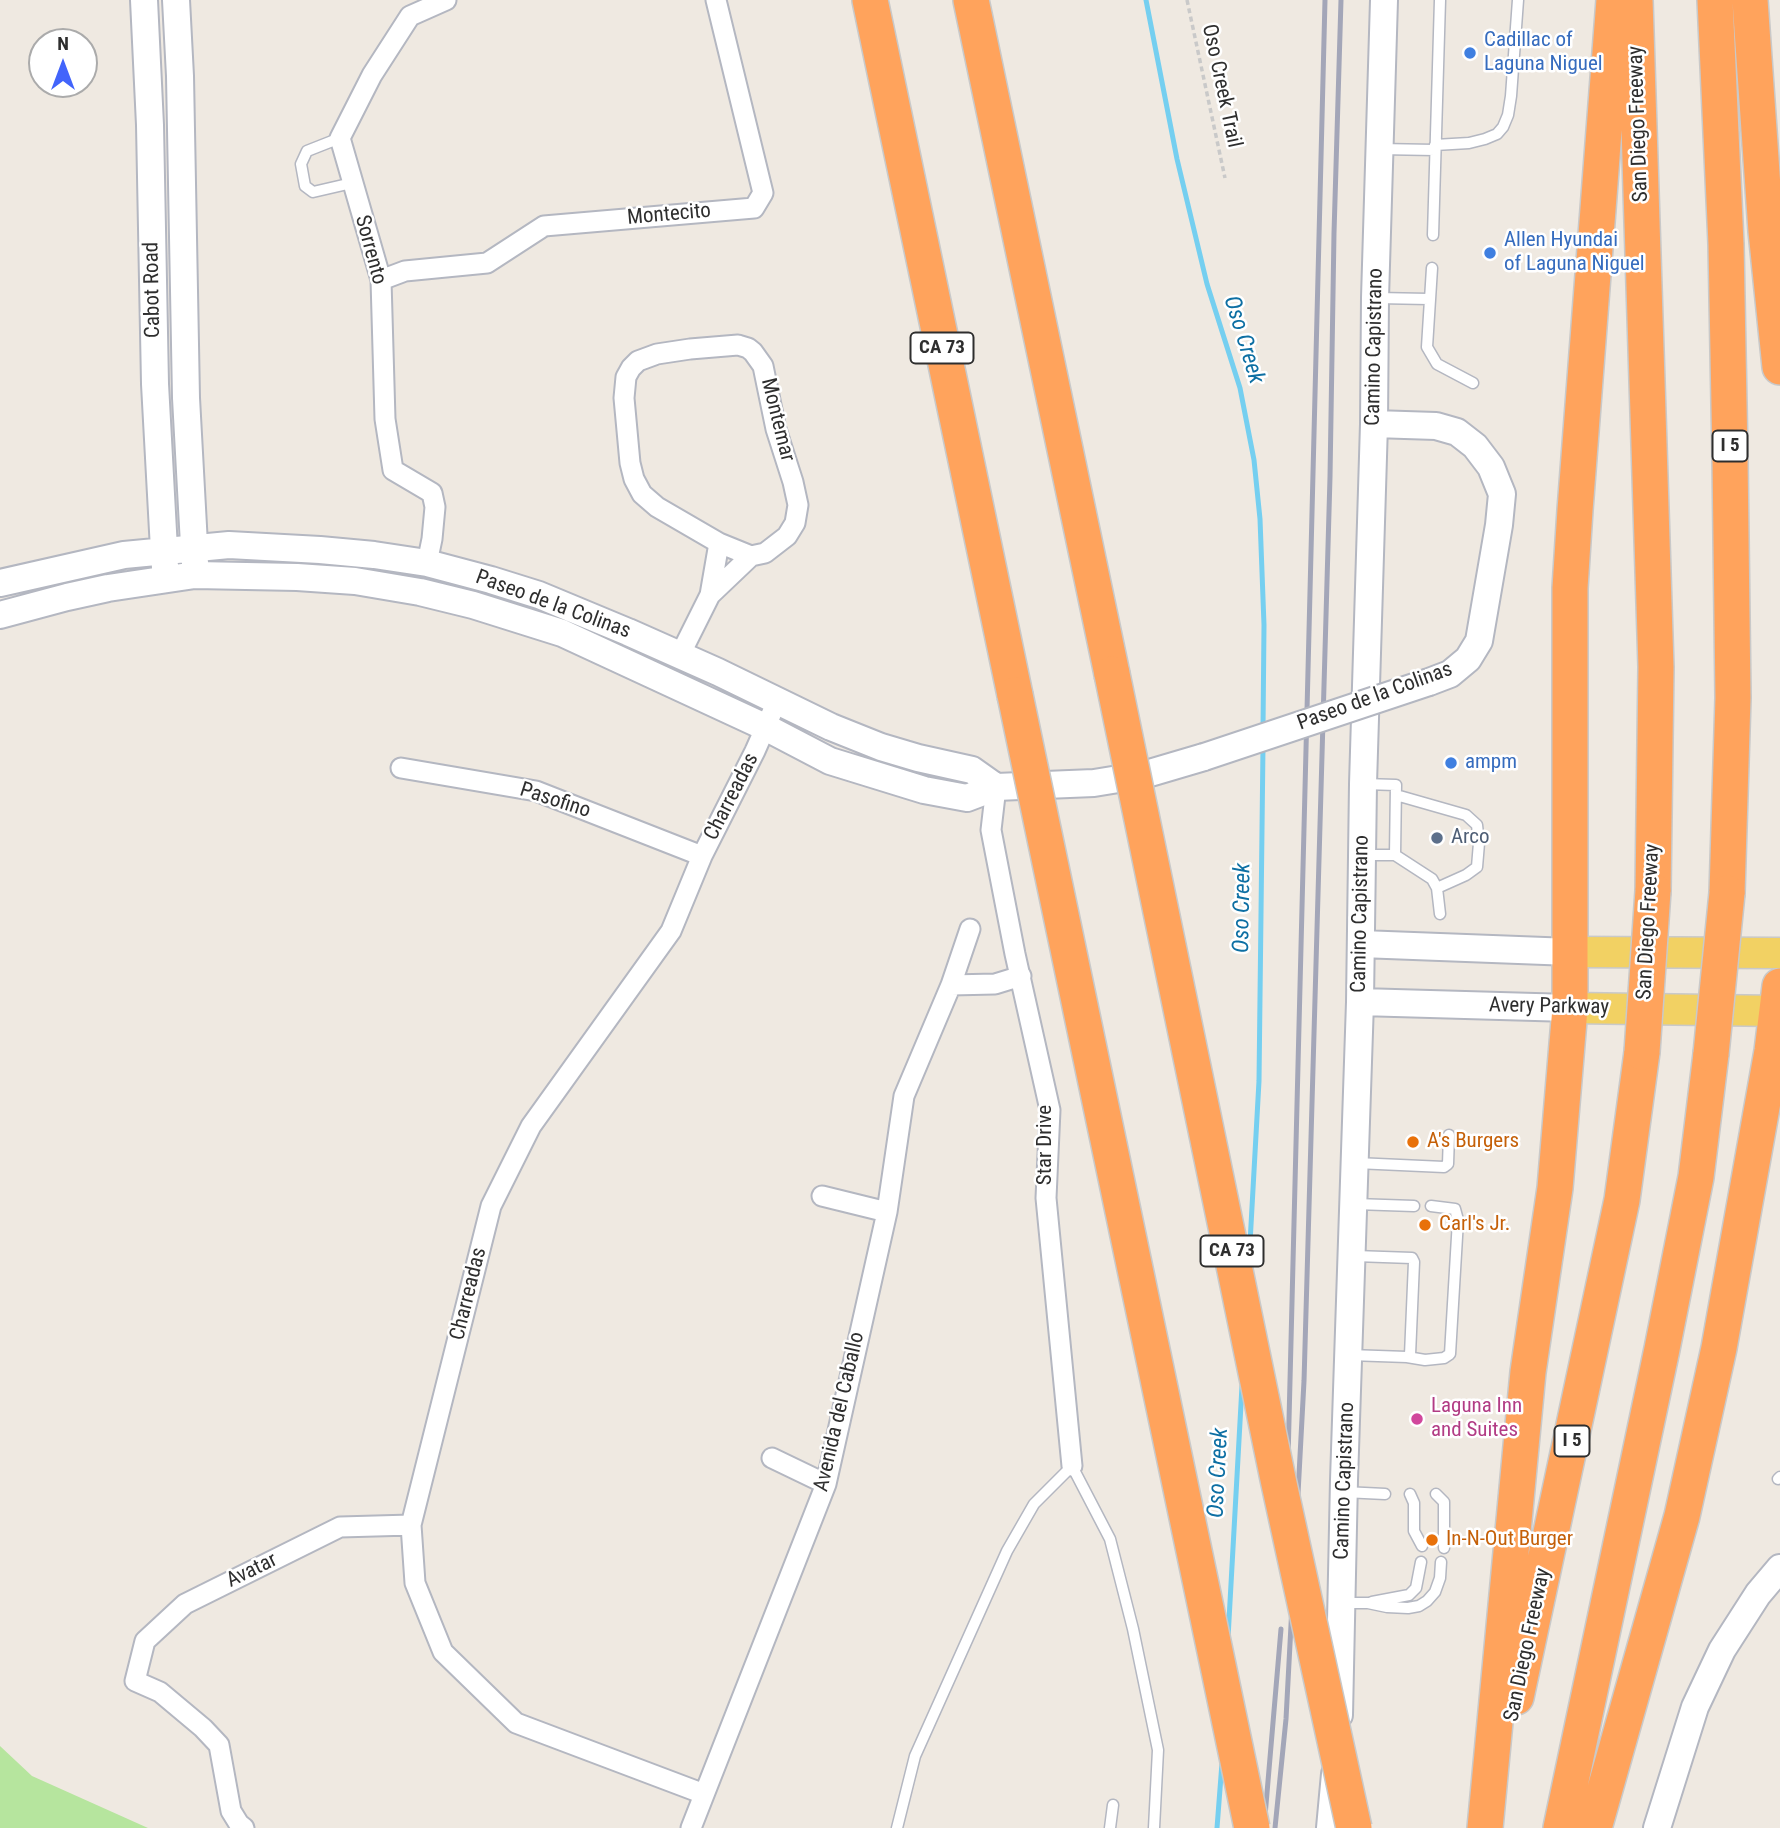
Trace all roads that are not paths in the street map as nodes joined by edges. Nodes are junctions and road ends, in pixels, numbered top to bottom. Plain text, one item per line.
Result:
1 (144, 0) edge
2 (176, 0) edge
3 (446, 0) edge
4 (716, 0) edge
5 (870, 0) edge
6 (971, 0) edge
7 (1384, 0) edge
8 (1440, 0) edge
9 (1518, 0) edge
10 (1614, 0) edge
11 (1635, 0) edge
12 (1715, 0) edge
13 (1750, 0) edge
14 (340, 138) junction
15 (1435, 148) junction
16 (1379, 149) junction
17 (352, 183) junction
18 (1433, 235) dead end
19 (1432, 268) dead end
20 (381, 279) junction
21 (1375, 298) junction
22 (1429, 299) junction
23 (1780, 367) edge
24 (1473, 383) dead end
25 (1374, 424) junction
26 (719, 543) junction
27 (194, 548) junction
28 (164, 551) junction
29 (751, 556) junction
30 (427, 563) junction
31 (195, 575) junction
32 (166, 580) junction
33 (0, 583) edge
34 (710, 595) junction
35 (0, 615) edge
36 (562, 633) junction
37 (680, 656) junction
38 (777, 701) junction
39 (765, 727) junction
40 (401, 768) dead end
41 (1363, 784) junction
42 (996, 787) junction
43 (1396, 795) junction
44 (1362, 855) junction
45 (1395, 855) junction
46 (702, 856) junction
47 (1437, 888) junction
48 (1440, 914) dead end
49 (970, 929) dead end
50 (1360, 944) junction
51 (1571, 953) junction
52 (1780, 953) edge
53 (1021, 976) junction
54 (951, 985) junction
55 (1360, 1002) junction
56 (1779, 1003) edge
57 (1570, 1008) junction
58 (1449, 1135) dead end
59 (1355, 1163) junction
60 (822, 1195) dead end
61 (1354, 1204) junction
62 (1414, 1206) dead end
63 (1431, 1206) dead end
64 (887, 1212) junction
65 (1352, 1256) junction
66 (1349, 1355) junction
67 (1407, 1357) junction
68 (772, 1458) dead end
69 (1072, 1466) junction
70 (826, 1484) junction
71 (1344, 1492) junction
72 (1385, 1494) dead end
73 (1410, 1494) dead end
74 (1436, 1494) dead end
75 (411, 1525) junction
76 (1422, 1546) dead end
77 (1444, 1548) dead end
78 (1421, 1562) dead end
79 (1441, 1562) dead end
80 (1780, 1567) edge
81 (1368, 1603) junction
82 (1341, 1604) junction
83 (704, 1794) junction
84 (1113, 1805) dead end
85 (244, 1828) edge
86 (691, 1828) edge
87 (897, 1828) edge
88 (1110, 1828) edge
89 (1154, 1828) edge
90 (1252, 1828) edge
91 (1330, 1828) edge
92 (1354, 1828) edge
93 (1487, 1828) edge
94 (1561, 1828) edge
95 (1594, 1828) edge
96 (1657, 1828) edge

1 - 28 main road, Cabot Road
2 - 27 main road, Cabot Road
3 - 14 street
4 - 20 street, Montecito
5 - 90 highway, CA 73, bridge
6 - 92 highway, CA 73, bridge
7 - 16 main road, Camino Capistrano
8 - 15 lane
9 - 15 lane
10 - 51 highway
11 - 93 highway, San Diego Freeway / I 5, bridge
12 - 94 highway, I 5, bridge
13 - 23 highway
14 - 17 street, Sorrento
14 - 17 lane
15 - 16 lane
15 - 18 lane
16 - 21 main road, Camino Capistrano
17 - 20 street, Sorrento
19 - 22 lane
20 - 30 street, Sorrento
21 - 22 lane
21 - 25 main road, Camino Capistrano
22 - 24 lane
25 - 41 main road, Camino Capistrano
25 - 42 main road, Paseo de la Colinas, bridge
26 - 29 street, Montemar
26 - 29 street, Montemar
26 - 34 street
27 - 28 main road, Paseo de la Colinas
27 - 30 main road, Paseo de la Colinas
27 - 31 main road, Cabot Road
28 - 32 main road, Cabot Road
28 - 33 main road, Paseo de la Colinas
29 - 34 street
30 - 37 main road, Paseo de la Colinas
31 - 32 main road, Paseo de la Colinas
31 - 36 main road, Paseo de la Colinas
32 - 35 main road, Paseo de la Colinas
34 - 37 street
36 - 37 main road
36 - 39 main road, Paseo de la Colinas
37 - 38 main road, Paseo de la Colinas
38 - 39 street, Charreadas
38 - 42 main road, Paseo de la Colinas
39 - 42 main road, Paseo de la Colinas
39 - 46 street, Charreadas
40 - 46 street, Pasofino
41 - 43 lane
41 - 44 main road, Camino Capistrano
42 - 53 street, Star Drive
43 - 45 lane
43 - 47 lane
44 - 45 lane
44 - 50 main road, Camino Capistrano
45 - 47 lane
46 - 75 street, Charreadas
47 - 48 lane
49 - 54 street, Avenida del Caballo
50 - 51 main road
50 - 55 main road, Camino Capistrano
51 - 52 main road
51 - 57 highway
53 - 54 street
53 - 69 street, Star Drive
54 - 64 street, Avenida del Caballo
55 - 57 main road, Avery Parkway
55 - 59 main road, Camino Capistrano
56 - 57 main road, Avery Parkway
56 - 95 highway
57 - 93 highway
58 - 59 lane
59 - 61 main road, Camino Capistrano
60 - 64 street
61 - 62 lane
61 - 65 main road, Camino Capistrano
63 - 67 lane
64 - 70 street, Avenida del Caballo
65 - 66 main road, Camino Capistrano
65 - 67 lane
66 - 67 lane
66 - 71 main road, Camino Capistrano
68 - 70 street
69 - 87 lane
69 - 89 lane
70 - 83 street, Avenida del Caballo
71 - 72 lane
71 - 82 main road, Camino Capistrano
73 - 76 lane
74 - 77 lane
75 - 83 street, Charreadas
75 - 85 street, Avatar
78 - 81 lane
79 - 81 lane
80 - 96 main road
81 - 82 lane
82 - 91 main road, Camino Capistrano
83 - 86 street, Avenida del Caballo
84 - 88 lane

